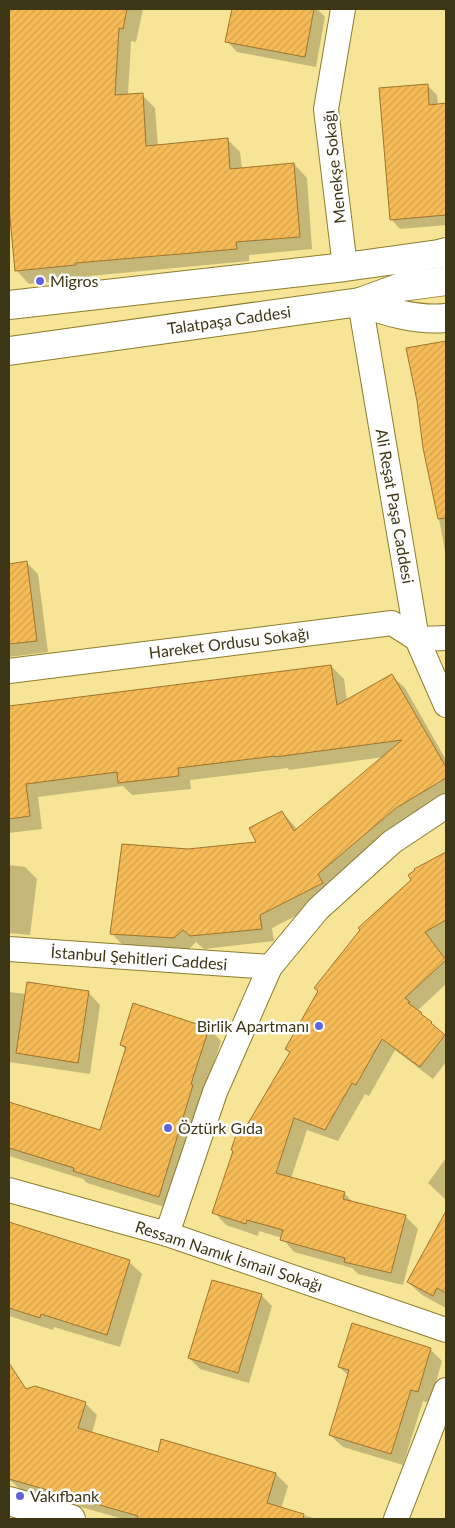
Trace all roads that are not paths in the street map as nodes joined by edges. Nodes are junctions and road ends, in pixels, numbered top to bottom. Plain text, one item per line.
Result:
1 (343, 9) edge
2 (445, 252) edge
3 (345, 267) junction
4 (446, 281) edge
5 (360, 302) junction
6 (9, 305) edge
7 (446, 318) edge
8 (9, 351) edge
9 (446, 638) edge
10 (418, 639) junction
11 (9, 671) edge
12 (446, 705) edge
13 (446, 806) edge
14 (9, 949) edge
15 (270, 967) junction
16 (9, 1190) edge
17 (167, 1234) junction
18 (446, 1330) edge
19 (446, 1390) edge
20 (9, 1501) edge
21 (71, 1519) edge
22 (396, 1519) edge

1 - 3 street, Menekşe Sokağı
2 - 3 main road
3 - 6 main road
4 - 5 main road, Talatpaşa Caddesi
5 - 7 main road
5 - 8 main road, Talatpaşa Caddesi
5 - 10 street, Ali Reşat Paşa Caddesi
9 - 10 street
10 - 11 street, Hareket Ordusu Sokağı
10 - 12 street, Ali Reşat Paşa Caddesi
13 - 15 street
14 - 15 street, İstanbul Şehitleri Caddesi
15 - 17 street
16 - 17 street, Ressam Namık İsmail Sokağı
17 - 18 street, Ressam Namık İsmail Sokağı
19 - 22 street
20 - 21 main road

